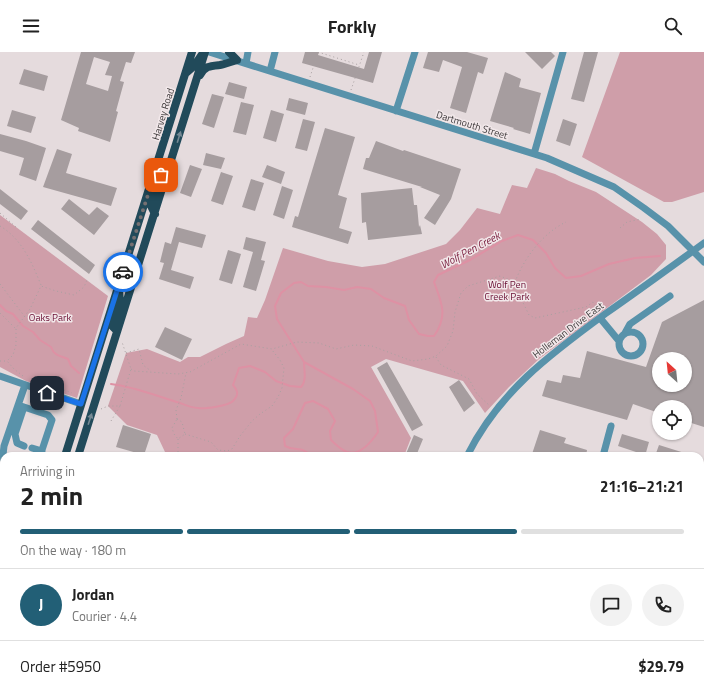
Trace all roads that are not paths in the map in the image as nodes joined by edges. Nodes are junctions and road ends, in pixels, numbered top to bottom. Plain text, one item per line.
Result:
1 (191, 52) edge
2 (204, 52) edge
3 (209, 52) edge
4 (229, 52) edge
5 (248, 52) edge
6 (275, 52) edge
7 (415, 52) edge
8 (563, 52) edge
9 (237, 60) junction
10 (246, 63) junction
11 (270, 71) junction
12 (185, 73) junction
13 (197, 79) junction
14 (396, 112) junction
15 (534, 154) junction
16 (156, 170) junction
17 (155, 214) junction
18 (704, 243) edge
19 (693, 251) junction
20 (704, 262) edge
21 (118, 288) junction
22 (670, 296) dead end
23 (602, 317) junction
24 (625, 333) junction
25 (119, 334) junction
26 (620, 341) junction
27 (0, 376) edge
28 (24, 386) junction
29 (81, 404) junction
30 (21, 406) junction
31 (611, 426) dead end
32 (24, 446) dead end
33 (32, 448) dead end
34 (3, 452) edge
35 (38, 452) edge
36 (42, 452) edge
37 (66, 452) edge
38 (79, 452) edge
39 (469, 452) edge
40 (604, 452) edge

1 - 12 main road, Harvey Road
2 - 12 main road
2 - 13 main road
3 - 9 street, Dartmouth Street
4 - 9 main road
5 - 10 street
6 - 11 street
7 - 14 street
8 - 15 street
9 - 10 street, Dartmouth Street
9 - 13 main road
10 - 11 street, Dartmouth Street
11 - 14 street, Dartmouth Street
12 - 16 main road, Harvey Road
17 -> 13 main road
14 - 15 street, Dartmouth Street
15 - 19 street, Dartmouth Street
16 - 17 main road
16 - 21 main road, Harvey Road
17 - 25 main road
18 - 19 street, Holleman Drive East
19 - 20 street, Dartmouth Street
19 - 23 street, Holleman Drive East
21 - 25 main road
21 - 29 main road, Harvey Road
22 - 24 street
23 - 26 street
23 - 39 street, Holleman Drive East
24 - 26 street
24 - 26 street
38 -> 25 main road
27 - 28 street
28 - 29 street
28 - 30 street
29 - 37 main road, Harvey Road
30 - 32 street
30 - 34 street
30 - 36 street
31 - 40 street
33 - 35 street

